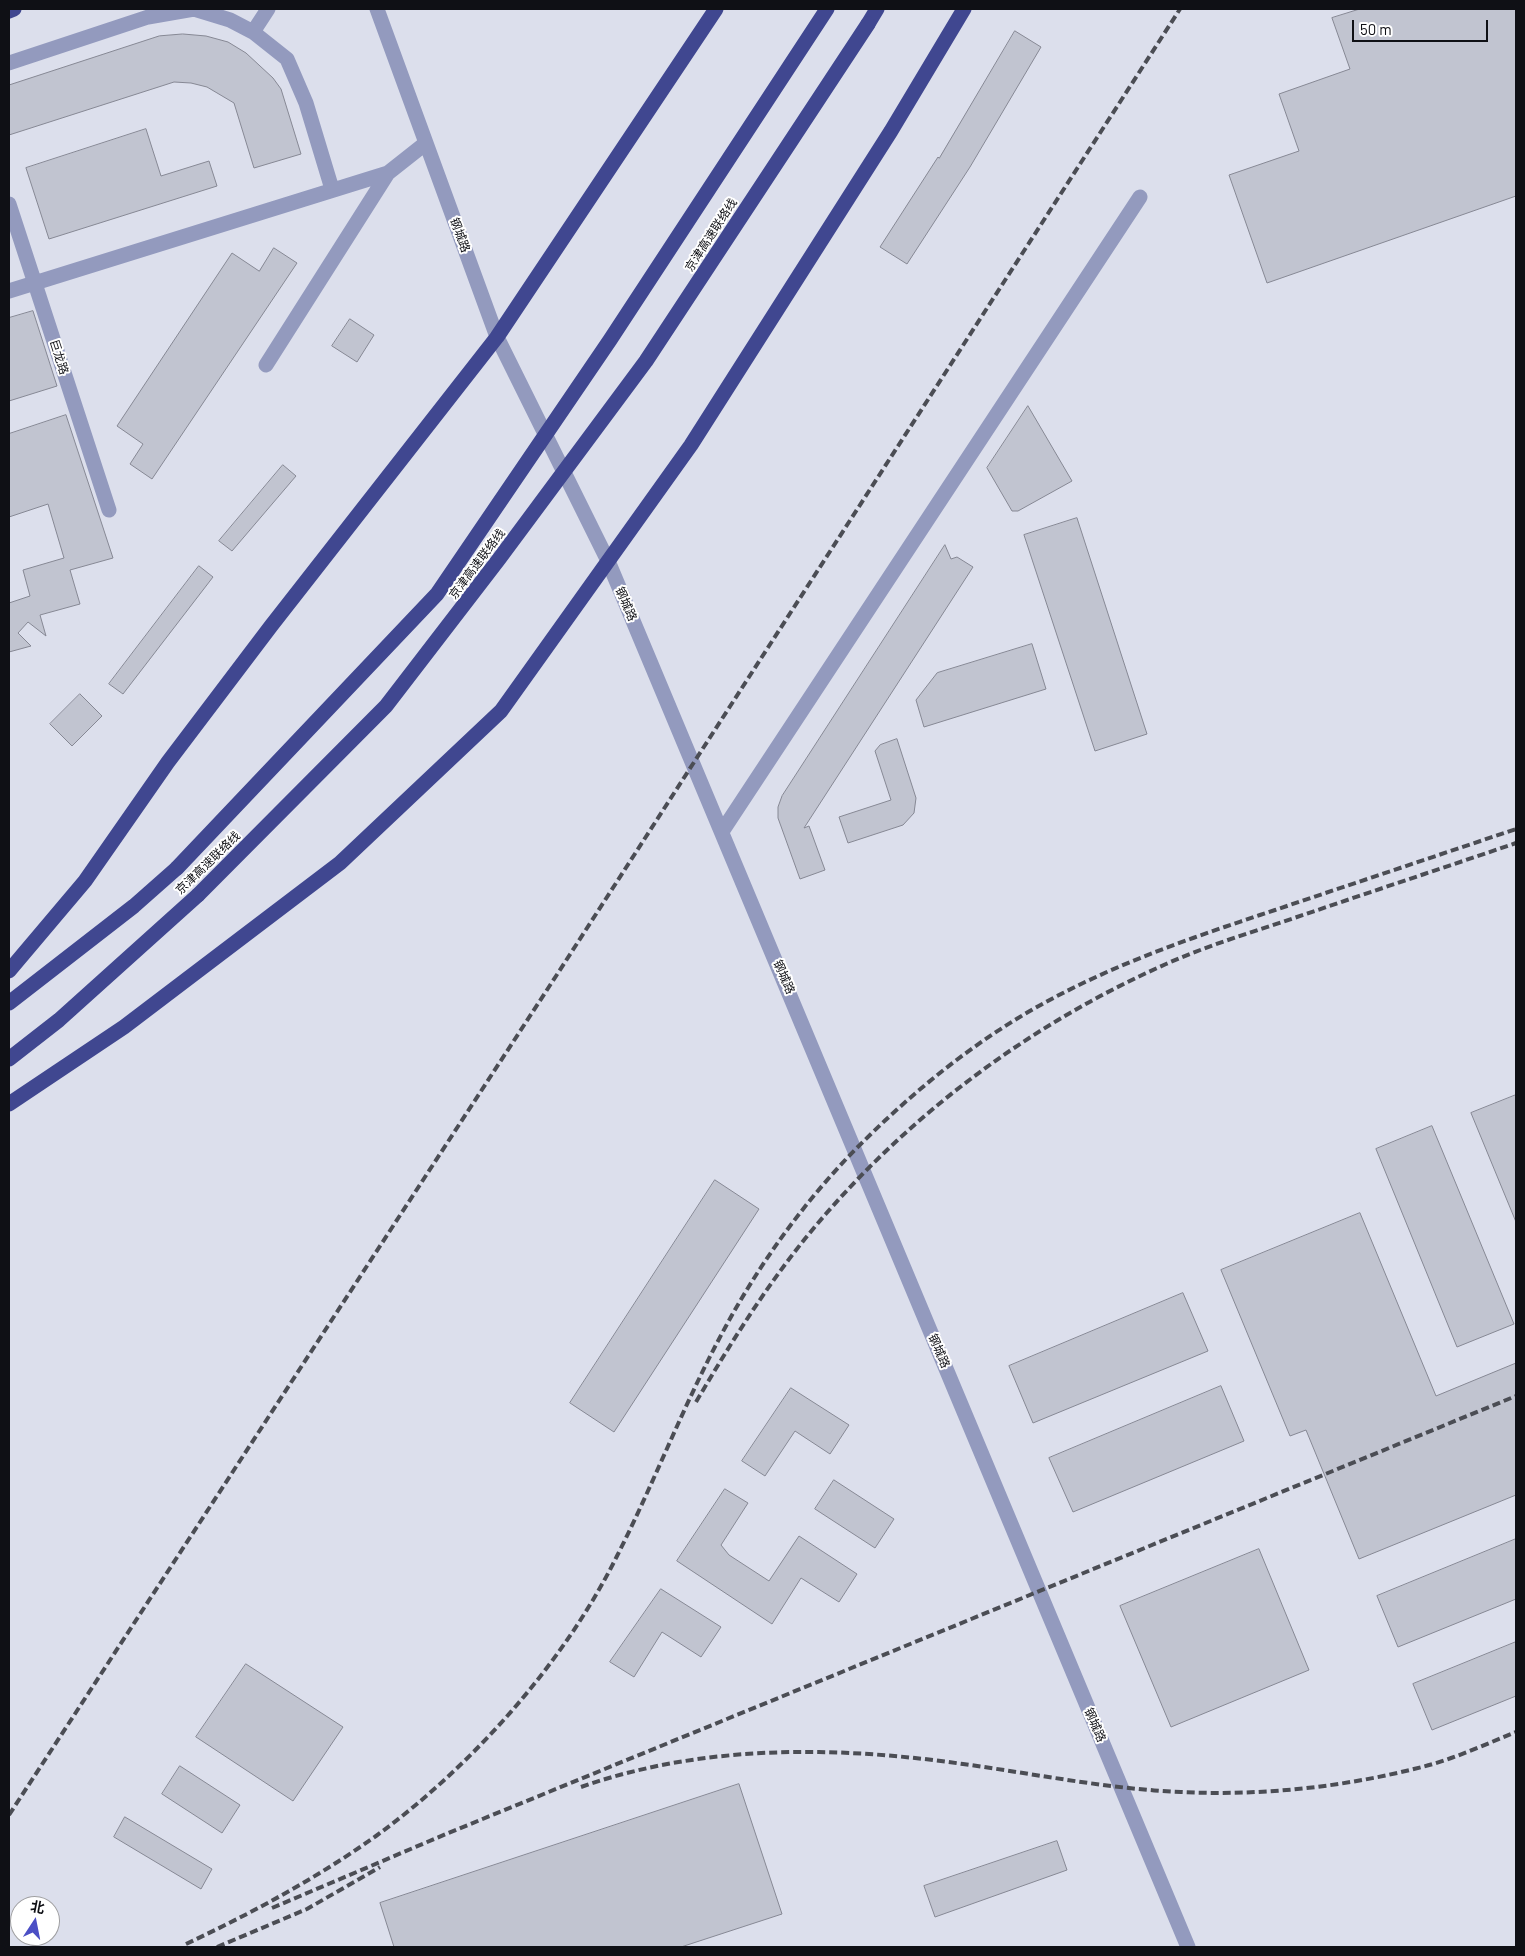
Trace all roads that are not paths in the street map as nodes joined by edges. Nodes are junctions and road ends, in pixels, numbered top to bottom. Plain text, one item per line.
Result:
1 (14, 9) edge
2 (194, 9) edge
3 (268, 9) edge
4 (377, 9) edge
5 (716, 9) edge
6 (827, 9) edge
7 (877, 9) edge
8 (964, 9) edge
9 (9, 11) edge
10 (253, 32) junction
11 (9, 63) edge
12 (426, 143) junction
13 (388, 173) junction
14 (332, 189) junction
15 (1140, 196) dead end
16 (9, 204) edge
17 (35, 282) junction
18 (9, 291) edge
19 (497, 337) junction
20 (266, 365) dead end
21 (109, 510) dead end
22 (608, 561) junction
23 (722, 830) junction
24 (9, 971) edge
25 (9, 1003) edge
26 (9, 1059) edge
27 (9, 1104) edge
28 (1188, 1947) edge

1 - 9 highway
2 - 10 street
2 - 11 street
3 - 10 street
4 - 12 street, 钢城路
5 - 19 highway
6 - 25 highway, 京津高速联络线, bridge
7 - 26 highway, 京津高速联络线, bridge
8 - 22 highway
10 - 14 street
12 - 13 street
12 - 19 street, 钢城路
13 - 14 street
13 - 20 street
14 - 17 street
15 - 23 street
16 - 17 street, 巨龙路
17 - 18 street
17 - 21 street, 巨龙路
19 - 22 street, 钢城路
19 - 24 highway
22 - 23 street, 钢城路
22 - 27 highway
23 - 28 street, 钢城路

